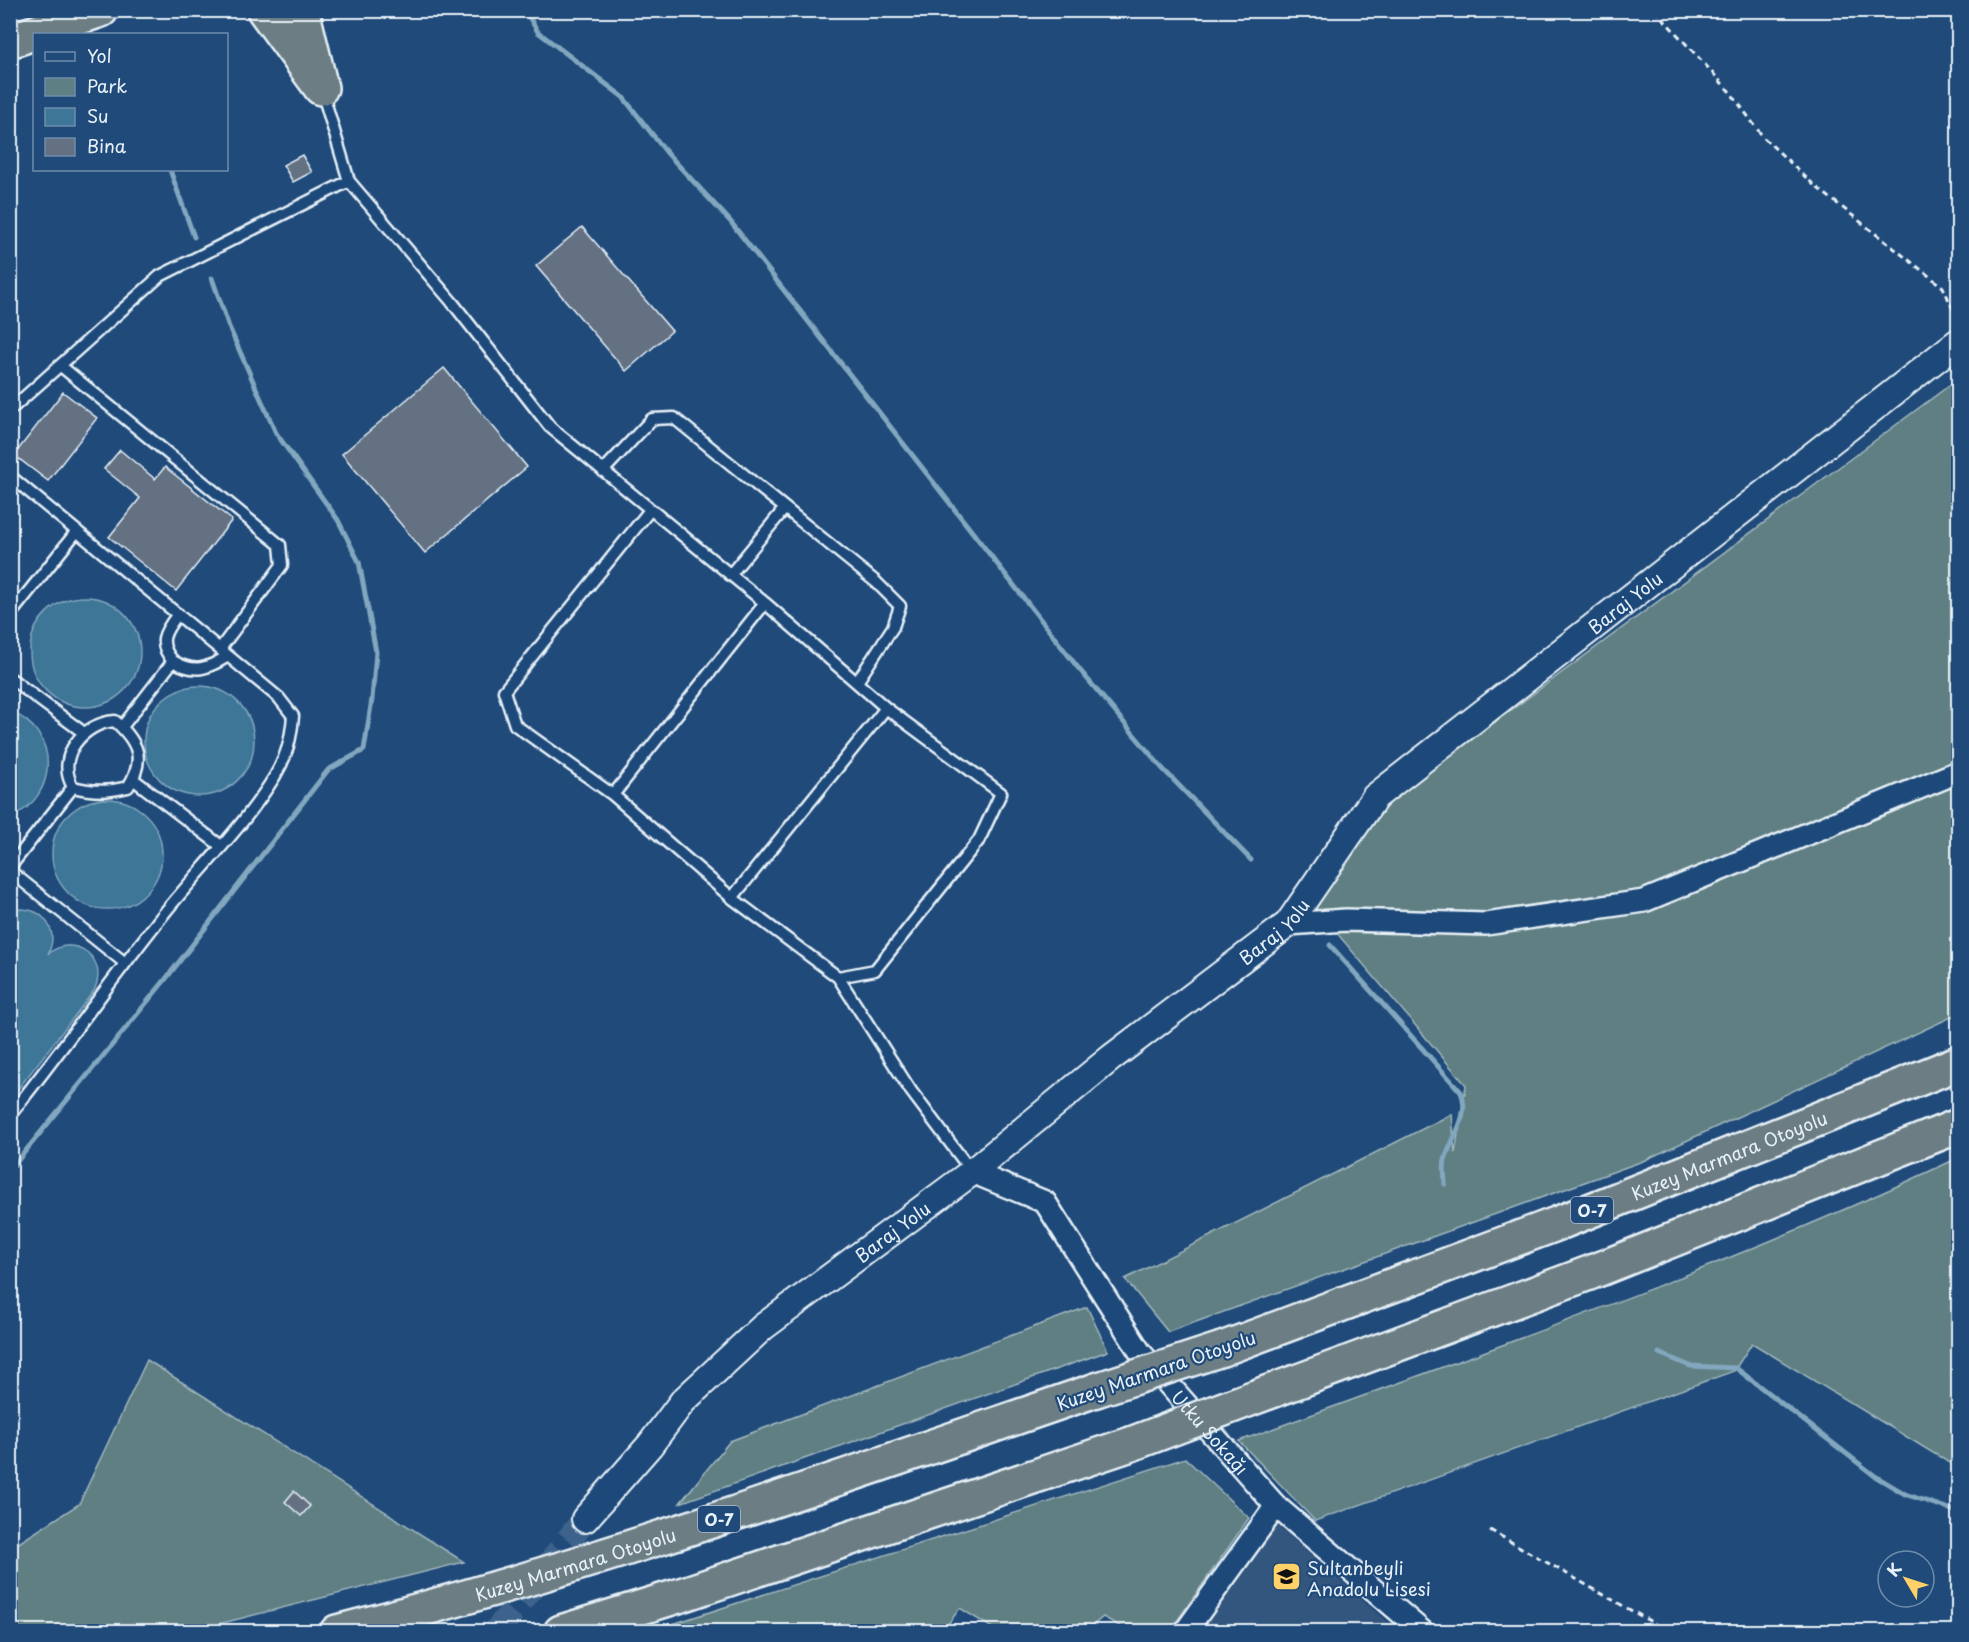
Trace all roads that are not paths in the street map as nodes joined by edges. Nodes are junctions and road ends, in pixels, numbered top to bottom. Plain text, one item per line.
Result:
1 (101, 10) edge
2 (264, 10) edge
3 (302, 10) edge
4 (33, 33) edge
5 (33, 33) edge
6 (10, 41) edge
7 (321, 88) junction
8 (349, 181) junction
9 (1959, 342) edge
10 (62, 367) junction
11 (10, 410) edge
12 (603, 471) junction
13 (10, 476) edge
14 (785, 508) junction
15 (650, 510) junction
16 (77, 531) junction
17 (730, 575) junction
18 (765, 603) junction
19 (178, 614) junction
20 (10, 615) edge
21 (224, 652) junction
22 (173, 662) junction
23 (10, 678) edge
24 (857, 682) junction
25 (886, 708) junction
26 (122, 727) junction
27 (84, 733) junction
28 (1959, 772) edge
29 (133, 779) junction
30 (73, 787) junction
31 (613, 795) junction
32 (221, 846) junction
33 (10, 869) edge
34 (732, 898) junction
35 (1288, 924) junction
36 (125, 963) junction
37 (838, 977) junction
38 (1959, 1063) edge
39 (10, 1115) edge
40 (1959, 1126) edge
41 (972, 1172) junction
42 (1276, 1506) junction
43 (585, 1519) tunnel mouth
44 (338, 1632) edge
45 (561, 1632) edge
46 (1185, 1632) edge
47 (1423, 1632) edge

1 - 5 highway
2 - 7 highway
3 - 7 highway
4 - 6 highway
7 - 8 lane
8 - 10 lane
8 - 12 lane
9 - 35 street, Baraj Yolu
10 - 11 lane
10 - 21 lane
12 - 14 lane
12 - 15 lane
13 - 16 lane
14 - 17 lane
14 - 24 lane
15 - 17 lane
15 - 31 lane
16 - 19 lane
16 - 20 lane
17 - 18 lane
18 - 24 lane
18 - 31 lane
19 - 21 lane
19 - 22 lane
21 - 22 lane
21 - 32 lane
22 - 26 lane
23 - 27 lane
24 - 25 lane
25 - 34 lane
25 - 37 lane
26 - 27 lane
26 - 29 lane
27 - 30 lane
28 - 35 street
29 - 30 lane
29 - 32 lane
30 - 33 lane
31 - 34 lane
32 - 36 lane
33 - 36 lane
34 - 37 lane
35 - 41 street, Baraj Yolu
36 - 39 lane
37 - 41 lane
38 - 44 highway, Kuzey Marmara Otoyolu / O-7, bridge
40 - 45 highway, bridge
41 - 42 street, Utku Sokağı
41 - 43 street, Baraj Yolu
42 - 46 street
42 - 47 street, Utku Sokağı

